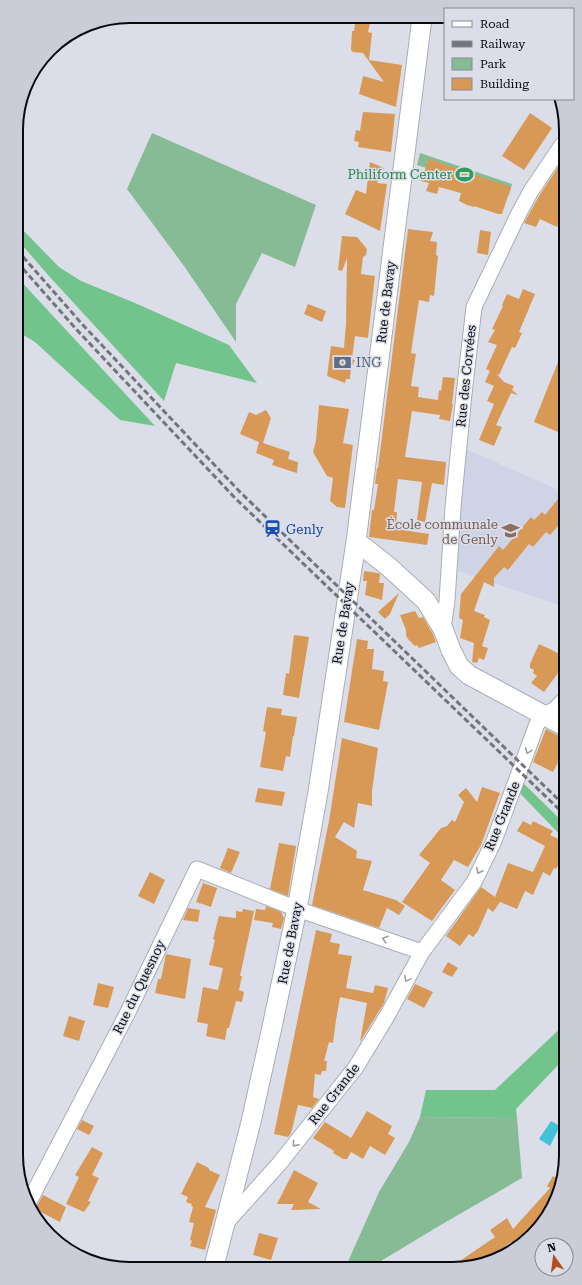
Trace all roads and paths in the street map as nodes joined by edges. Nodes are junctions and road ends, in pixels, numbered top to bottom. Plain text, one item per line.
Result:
1 (421, 23) edge
2 (559, 150) edge
3 (356, 542) junction
4 (443, 629) junction
5 (559, 705) edge
6 (544, 716) junction
7 (559, 724) edge
8 (297, 909) junction
9 (422, 952) junction
10 (32, 1197) edge
11 (226, 1222) junction
12 (215, 1262) edge

1 - 3 main road, Rue de Bavay
2 - 4 street, Rue des Corvées
3 - 4 main road
3 - 8 main road, Rue de Bavay
4 - 6 main road
5 - 6 street, Rue Grande
6 - 7 main road
6 -> 9 street, Rue Grande
9 -> 8 street
8 - 10 street, Rue du Quesnoy
8 - 11 main road, Rue de Bavay
9 -> 11 street, Rue Grande
11 - 12 main road, Rue de Bavay

